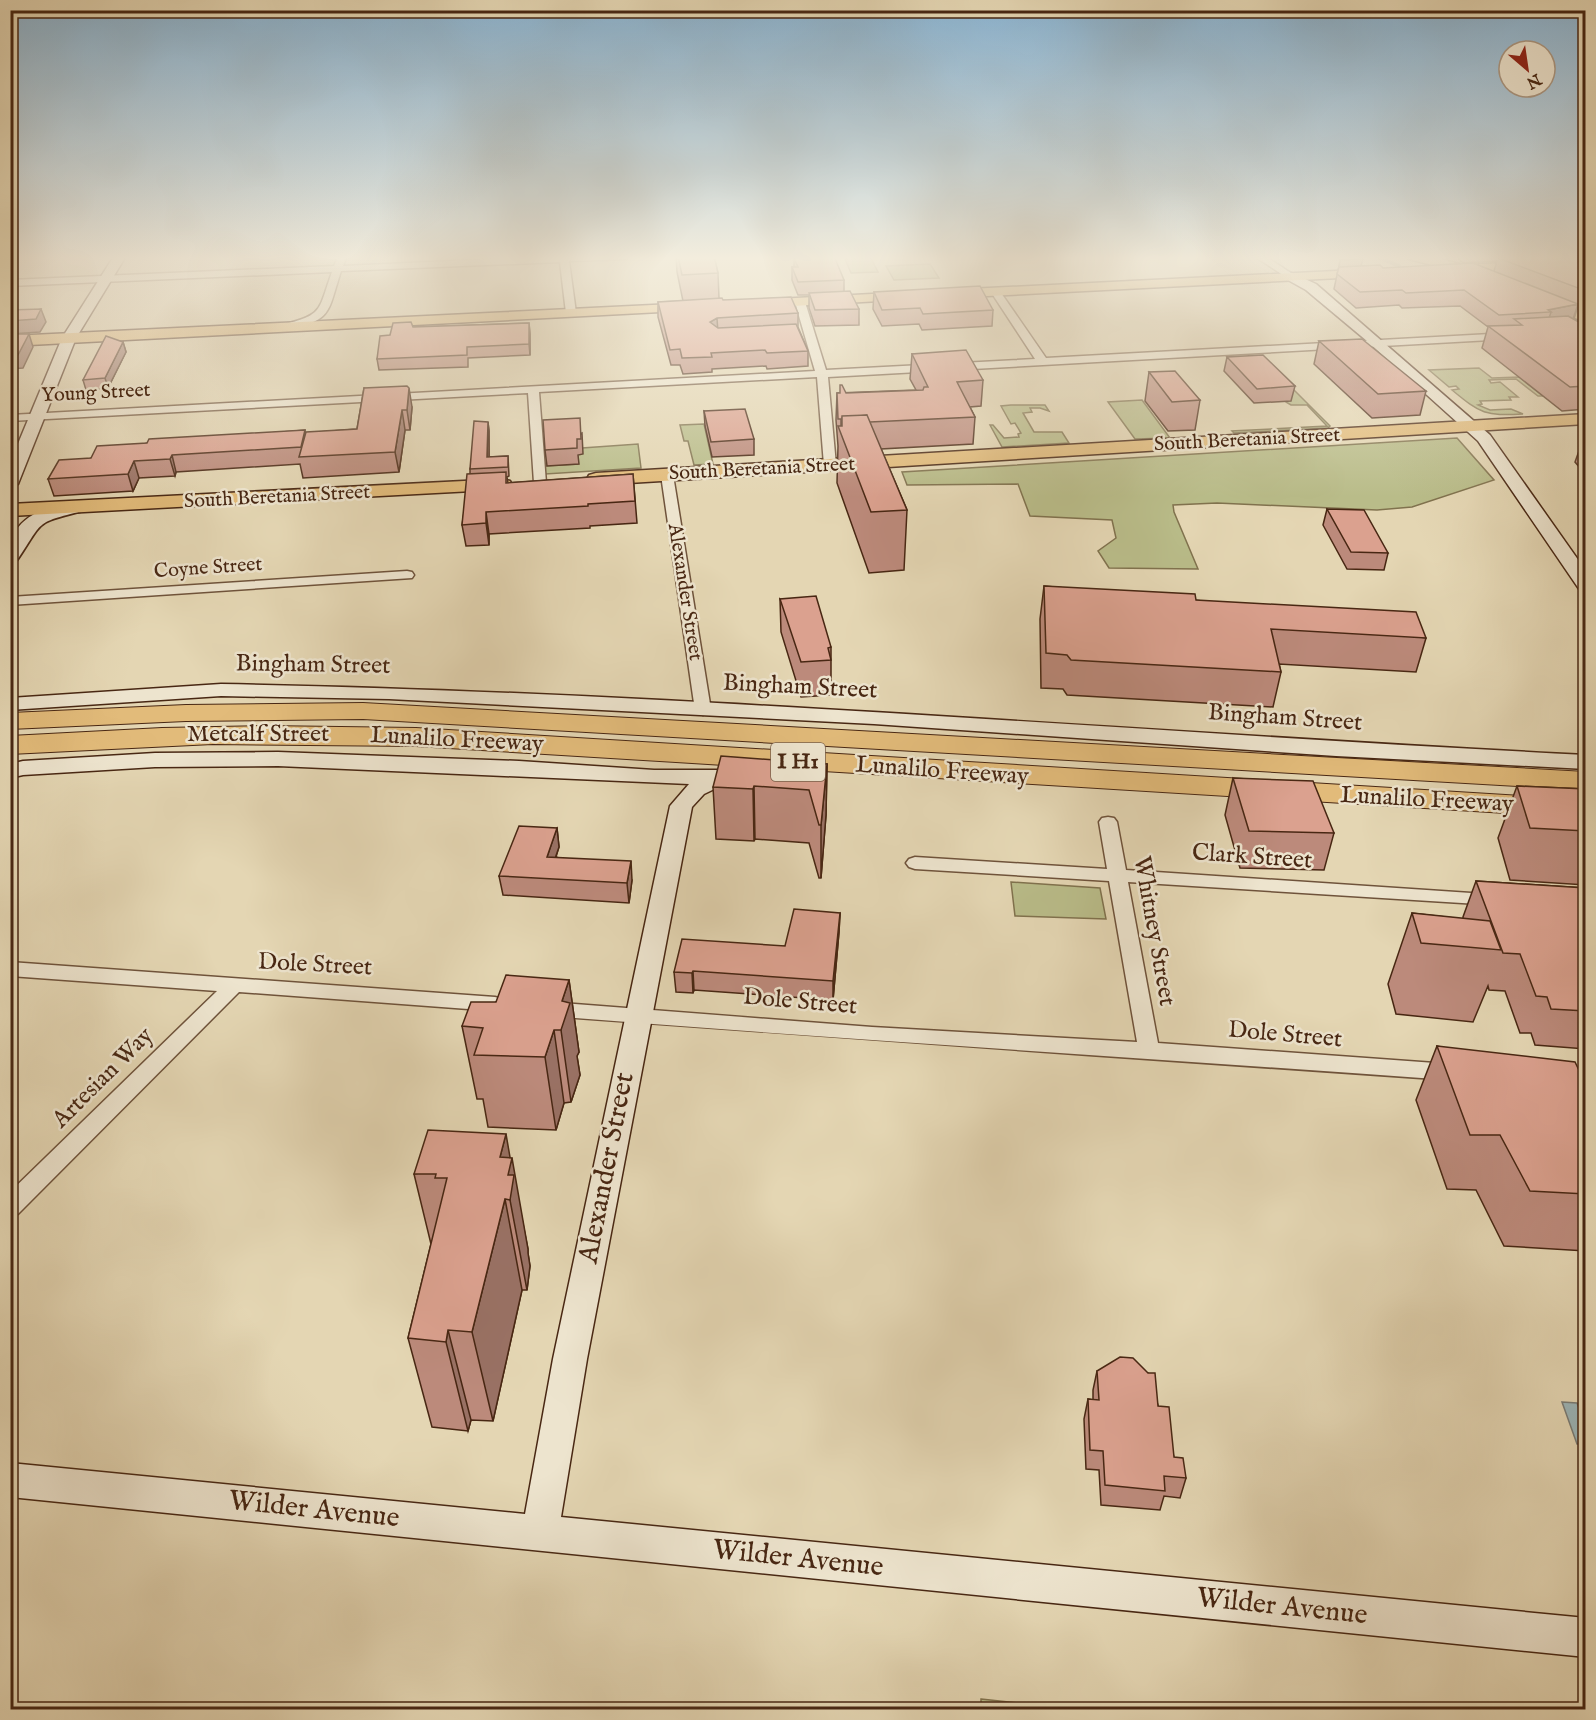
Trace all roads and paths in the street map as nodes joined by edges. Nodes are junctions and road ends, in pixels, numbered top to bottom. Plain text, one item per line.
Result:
1 (103, 336) edge
2 (807, 336) edge
3 (1026, 336) edge
4 (1370, 336) edge
5 (1498, 336) edge
6 (69, 338) junction
7 (10, 341) edge
8 (1379, 344) junction
9 (1043, 362) junction
10 (821, 373) junction
11 (533, 389) junction
12 (39, 416) junction
13 (10, 418) edge
14 (1586, 419) edge
15 (1473, 426) junction
16 (830, 465) junction
17 (667, 475) junction
18 (540, 483) junction
19 (10, 484) edge
20 (82, 507) junction
21 (10, 510) edge
22 (11, 554) edge
23 (407, 575) dead end
24 (1586, 585) edge
25 (10, 601) edge
26 (10, 704) edge
27 (703, 710) junction
28 (10, 722) edge
29 (10, 745) edge
30 (1586, 762) edge
31 (10, 771) edge
32 (992, 774) junction
33 (654, 777) junction
34 (721, 777) junction
35 (1586, 781) edge
36 (681, 806) junction
37 (1586, 809) edge
38 (1108, 822) dead end
39 (915, 862) dead end
40 (1118, 876) junction
41 (1515, 900) edge
42 (10, 969) edge
43 (234, 986) junction
44 (637, 1016) junction
45 (1149, 1050) junction
46 (1473, 1073) edge
47 (10, 1207) edge
48 (10, 1480) edge
49 (540, 1532) junction
50 (1586, 1638) edge

1 - 6 main road
2 - 10 street
3 - 9 street
4 - 8 street
5 - 8 street, Young Street
6 - 7 main road
6 - 12 street
8 - 9 street, Young Street
8 - 15 street
9 - 10 street, Young Street
10 - 11 street, Young Street
10 - 16 street
11 - 12 street, Young Street
11 - 18 street
12 - 13 street, Young Street
12 - 19 street
14 - 15 main road, South Beretania Street
15 - 16 main road, South Beretania Street
15 - 24 street
16 - 17 main road, South Beretania Street
17 - 18 main road, South Beretania Street
17 - 27 street, Alexander Street
18 - 20 main road, South Beretania Street
20 - 21 main road, South Beretania Street
20 - 22 street
23 - 25 street, Coyne Street
26 - 27 street, Bingham Street
27 - 30 street, Bingham Street
28 - 35 highway, Lunalilo Freeway / I H1
29 - 32 highway, Lunalilo Freeway / I H1
31 - 33 street, Metcalf Street
32 - 34 highway
32 - 37 highway, Lunalilo Freeway / I H1
33 - 34 street, Metcalf Street
33 - 36 street
34 - 36 street
36 - 44 street, Alexander Street
38 - 40 street, Whitney Street
39 - 40 street, Clark Street
40 - 41 street, Clark Street
40 - 45 street, Whitney Street
42 - 43 street, Dole Street
43 - 44 street, Dole Street
43 - 47 street, Artesian Way
44 - 45 street, Dole Street
44 - 49 street, Alexander Street
45 - 46 street, Dole Street
48 - 49 street, Wilder Avenue
49 - 50 street, Wilder Avenue

